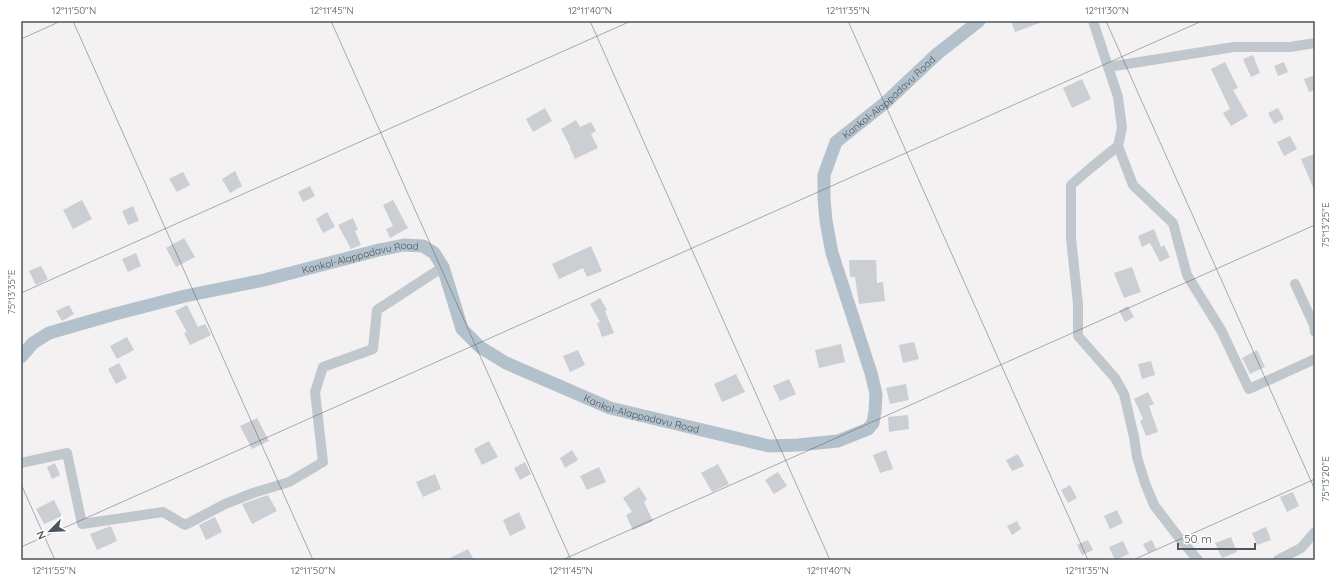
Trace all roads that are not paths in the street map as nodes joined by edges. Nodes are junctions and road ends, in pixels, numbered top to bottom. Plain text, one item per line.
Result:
1 (979, 21) edge
2 (1093, 21) edge
3 (1315, 43) edge
4 (1108, 67) junction
5 (1118, 146) junction
6 (443, 267) junction
7 (1295, 284) dead end
8 (1315, 332) edge
9 (21, 357) edge
10 (1315, 359) edge
11 (21, 463) edge
12 (1315, 534) edge
13 (1198, 560) edge
14 (1278, 560) edge

1 - 6 main road, Kankol-Alappadavu Road
2 - 4 street
3 - 4 street
4 - 5 street
5 - 10 street
5 - 13 street
6 - 9 main road, Kankol-Alappadavu Road
6 - 11 street
7 - 8 street
12 - 14 street

